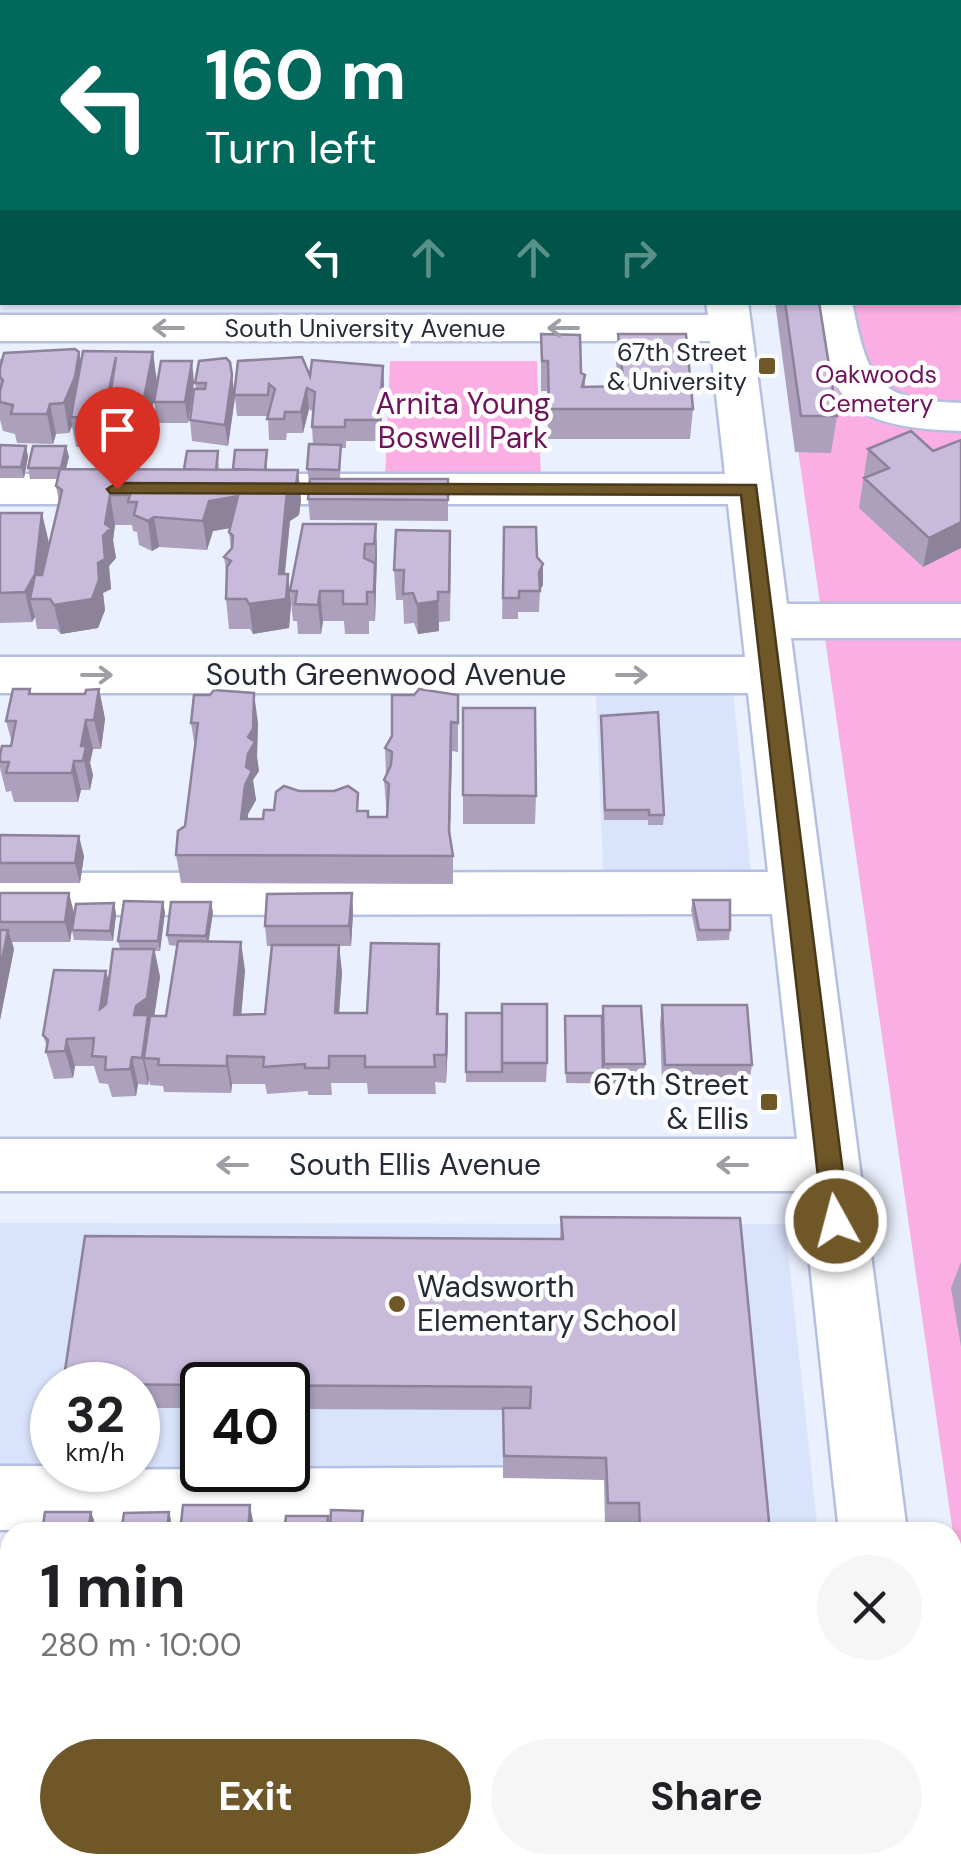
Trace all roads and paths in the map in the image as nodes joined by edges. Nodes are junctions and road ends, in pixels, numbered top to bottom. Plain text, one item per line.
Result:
1 (832, 305) edge
2 (729, 315) edge
3 (0, 328) edge
4 (961, 417) edge
5 (0, 489) edge
6 (750, 489) junction
7 (765, 621) junction
8 (961, 621) edge
9 (0, 675) edge
10 (772, 675) junction
11 (797, 893) junction
12 (0, 894) edge
13 (0, 1165) edge
14 (829, 1165) junction
15 (0, 1498) edge
16 (582, 1522) edge
17 (871, 1522) edge

1 - 4 street
2 -> 3 street, South University Avenue
2 - 6 street
5 - 6 street
6 - 7 street
7 - 8 street
7 - 10 street
9 -> 10 street, South Greenwood Avenue
10 - 11 street
11 - 12 street
11 - 14 street
14 -> 13 street, South Ellis Avenue
14 - 17 street
15 - 16 street

